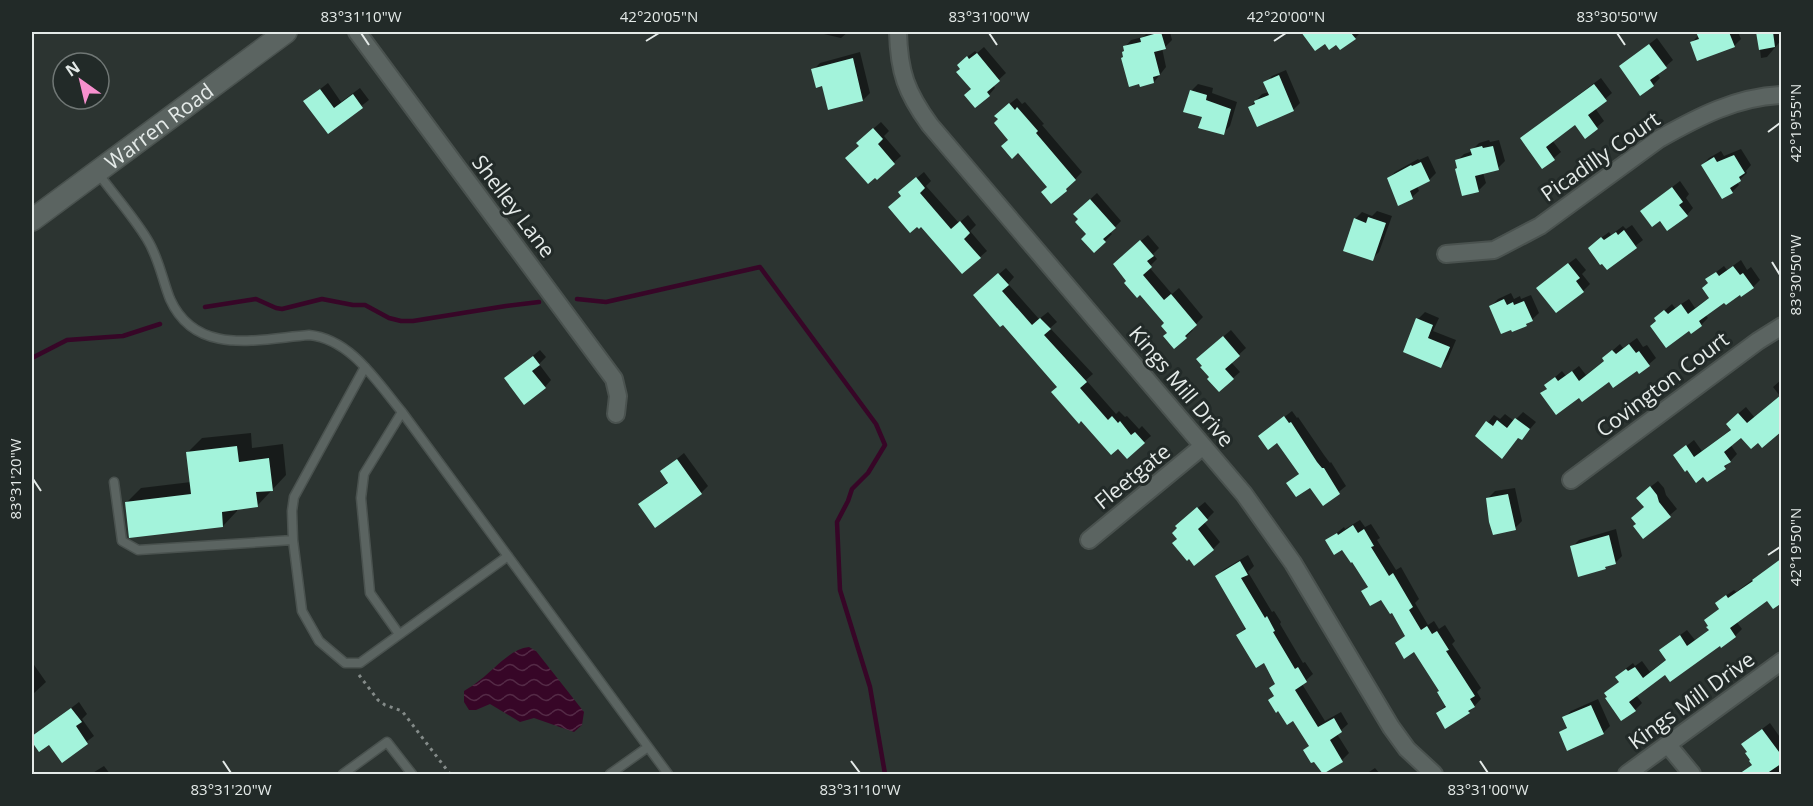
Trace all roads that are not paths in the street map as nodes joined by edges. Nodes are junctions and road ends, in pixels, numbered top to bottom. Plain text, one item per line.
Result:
1 (286, 32) edge
2 (357, 32) edge
3 (898, 32) edge
4 (1782, 95) edge
5 (97, 172) junction
6 (32, 220) edge
7 (1446, 254) dead end
8 (1782, 326) edge
9 (365, 367) junction
10 (402, 412) junction
11 (616, 414) dead end
12 (1203, 446) junction
13 (1571, 480) dead end
14 (114, 482) dead end
15 (293, 540) junction
16 (1089, 540) dead end
17 (508, 556) junction
18 (399, 634) junction
19 (1782, 662) edge
20 (1668, 745) junction
21 (648, 747) junction
22 (343, 774) edge
23 (412, 774) edge
24 (610, 774) edge
25 (668, 774) edge
26 (1434, 774) edge
27 (1628, 774) edge
28 (1692, 774) edge

1 - 5 street, Warren Road
2 - 11 street, Shelley Lane
3 - 12 street, Kings Mill Drive
4 - 7 street, Picadilly Court
5 - 6 street, Warren Road
5 - 9 lane
8 - 13 street, Covington Court
9 - 10 lane
9 - 15 lane
10 - 17 lane
10 - 18 lane
12 - 16 street, Fleetgate
12 - 26 street, Kings Mill Drive
14 - 15 lane
15 - 18 lane
17 - 18 lane
17 - 21 lane
19 - 20 street, Kings Mill Drive
20 - 27 street, Kings Mill Drive
20 - 28 street
21 - 24 lane
21 - 25 lane
22 - 23 lane

